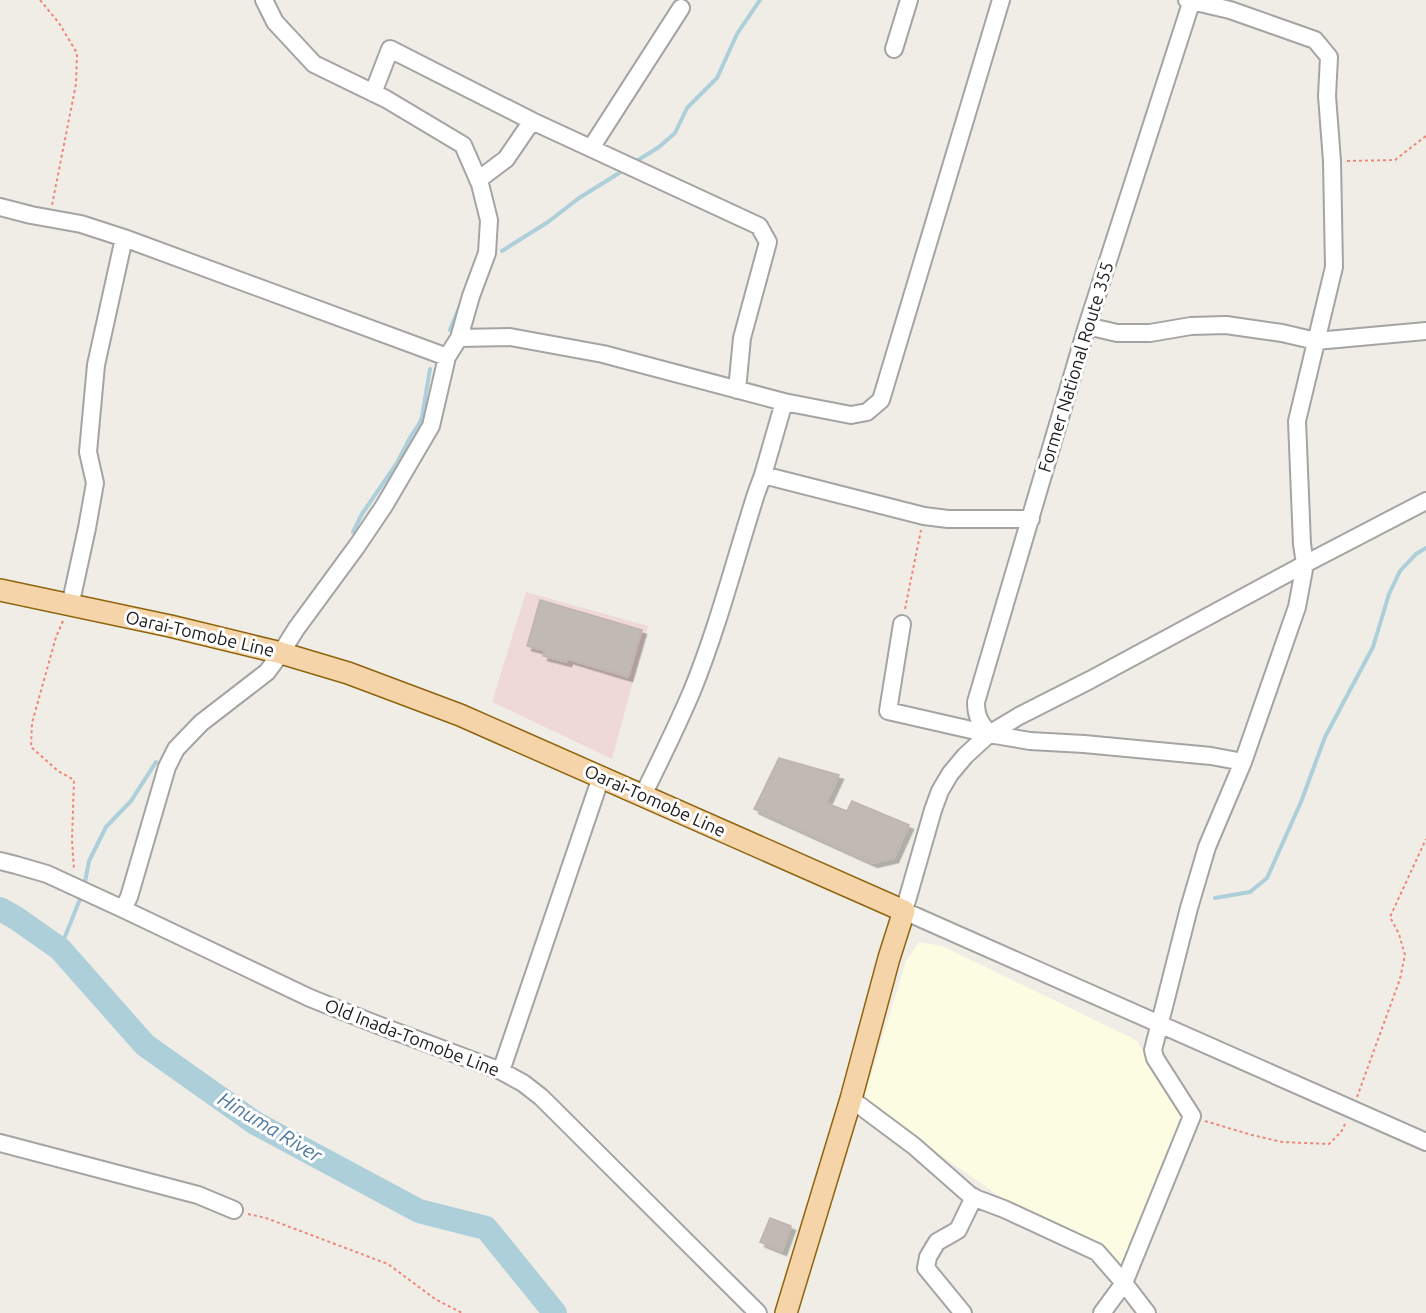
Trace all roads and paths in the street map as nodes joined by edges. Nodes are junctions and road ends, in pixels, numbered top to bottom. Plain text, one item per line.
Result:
1 (40, 0) edge
2 (264, 0) edge
3 (909, 0) edge
4 (1001, 0) edge
5 (1190, 0) edge
6 (681, 8) dead end
7 (894, 48) dead end
8 (374, 93) junction
9 (532, 121) junction
10 (1426, 136) edge
11 (591, 148) junction
12 (1332, 161) junction
13 (478, 180) junction
14 (0, 207) edge
15 (50, 217) junction
16 (124, 238) junction
17 (1087, 326) junction
18 (1426, 331) edge
19 (459, 338) junction
20 (1316, 341) junction
21 (447, 357) junction
22 (737, 390) junction
23 (784, 402) junction
24 (763, 475) junction
25 (1426, 501) edge
26 (924, 516) junction
27 (1031, 519) junction
28 (1305, 564) junction
29 (0, 590) edge
30 (70, 606) junction
31 (902, 624) joint
32 (281, 653) junction
33 (989, 734) junction
34 (1243, 762) junction
35 (601, 777) junction
36 (643, 795) junction
37 (1426, 839) edge
38 (0, 861) edge
39 (75, 888) junction
40 (123, 909) junction
41 (904, 911) junction
42 (1160, 1024) junction
43 (501, 1071) junction
44 (851, 1099) junction
45 (1353, 1110) junction
46 (1192, 1116) junction
47 (1426, 1142) edge
48 (0, 1143) edge
49 (974, 1197) junction
50 (234, 1210) joint
51 (1124, 1283) junction
52 (462, 1313) edge
53 (758, 1313) edge
54 (786, 1313) edge
55 (963, 1313) edge
56 (1102, 1313) edge
57 (1147, 1313) edge

1 - 15 path
2 - 8 street
3 - 7 street
4 - 23 street
5 - 12 street
5 - 17 street, Former National Route 355
6 - 11 street
8 - 9 street
8 - 13 street
9 - 11 street
9 - 13 street
10 - 12 path
11 - 22 street
12 - 20 street
13 - 19 street
14 - 15 street
15 - 16 street
16 - 21 street
16 - 30 street
17 - 20 street
17 - 27 street, Former National Route 355
18 - 20 street
19 - 21 street
19 - 22 street
20 - 28 street
21 - 32 street
22 - 23 street
23 - 24 street
24 - 26 street
24 - 36 street
25 - 28 street
26 - 27 street
26 - 31 path
27 - 33 street, Former National Route 355
28 - 33 street
28 - 34 street
29 - 30 main road, Oarai-Tomobe Line
30 - 32 main road, Oarai-Tomobe Line
30 - 39 path
31 - 33 street
32 - 35 main road, Oarai-Tomobe Line
32 - 40 street
33 - 34 street
33 - 41 street
34 - 42 street
35 - 36 main road, Oarai-Tomobe Line
35 - 43 street
36 - 41 main road, Oarai-Tomobe Line
37 - 45 path
38 - 39 street, Old Inada-Tomobe Line
39 - 40 street, Old Inada-Tomobe Line
40 - 43 street, Old Inada-Tomobe Line
41 - 42 street
41 - 44 main road
42 - 45 street
42 - 46 street
43 - 53 street, Old Inada-Tomobe Line
44 - 49 street
44 - 54 main road
45 - 46 path
45 - 47 street
46 - 51 street
48 - 50 street
49 - 51 street
49 - 55 street
50 - 52 path
51 - 56 street
51 - 57 street

